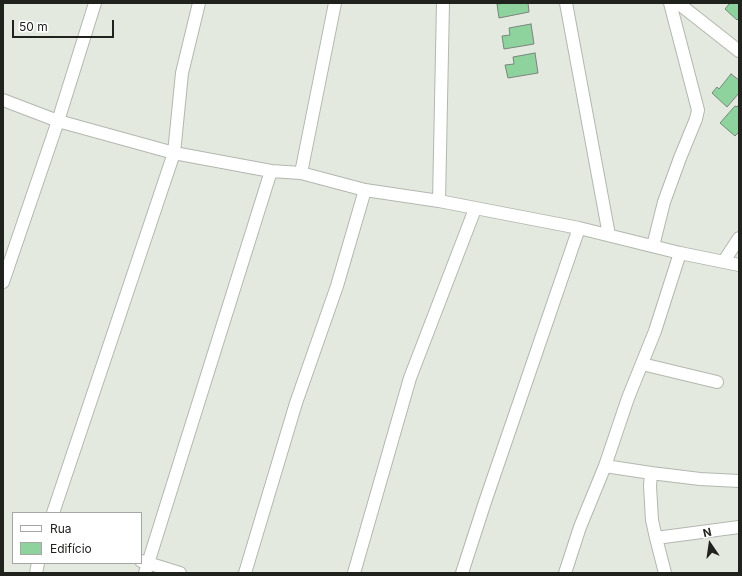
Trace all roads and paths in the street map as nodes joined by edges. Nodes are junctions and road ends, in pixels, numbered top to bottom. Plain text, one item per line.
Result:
1 (95, 3) edge
2 (198, 3) edge
3 (335, 3) edge
4 (443, 3) edge
5 (566, 3) edge
6 (670, 3) edge
7 (678, 3) edge
8 (739, 51) edge
9 (3, 100) edge
10 (58, 122) junction
11 (174, 153) junction
12 (271, 171) junction
13 (301, 173) junction
14 (365, 190) junction
15 (439, 201) junction
16 (475, 209) junction
17 (579, 228) junction
18 (609, 235) junction
19 (739, 238) edge
20 (653, 246) junction
21 (680, 252) junction
22 (724, 261) junction
23 (739, 264) edge
24 (3, 282) edge
25 (642, 364) junction
26 (717, 382) dead end
27 (605, 466) junction
28 (651, 474) junction
29 (739, 481) edge
30 (53, 512) edge
31 (739, 527) edge
32 (656, 538) junction
33 (144, 565) edge
34 (180, 573) edge
35 (245, 573) edge
36 (354, 573) edge
37 (462, 573) edge
38 (564, 573) edge
39 (665, 573) edge

1 - 10 street
2 - 11 street
3 - 13 street
4 - 15 street
5 - 18 street
6 - 20 street
7 - 8 street
9 - 10 street
10 - 11 street
10 - 24 street
11 - 12 street
11 - 30 street
12 - 13 street
12 - 33 street
13 - 14 street
14 - 15 street
14 - 35 street
15 - 16 street
16 - 17 street
16 - 36 street
17 - 18 street
17 - 37 street
18 - 20 street
19 - 22 street
20 - 21 street
21 - 22 street
21 - 25 street
22 - 23 street
25 - 26 street
25 - 27 street
27 - 28 street
27 - 38 street
28 - 29 street
28 - 32 street
31 - 32 street
32 - 39 street
33 - 34 street

